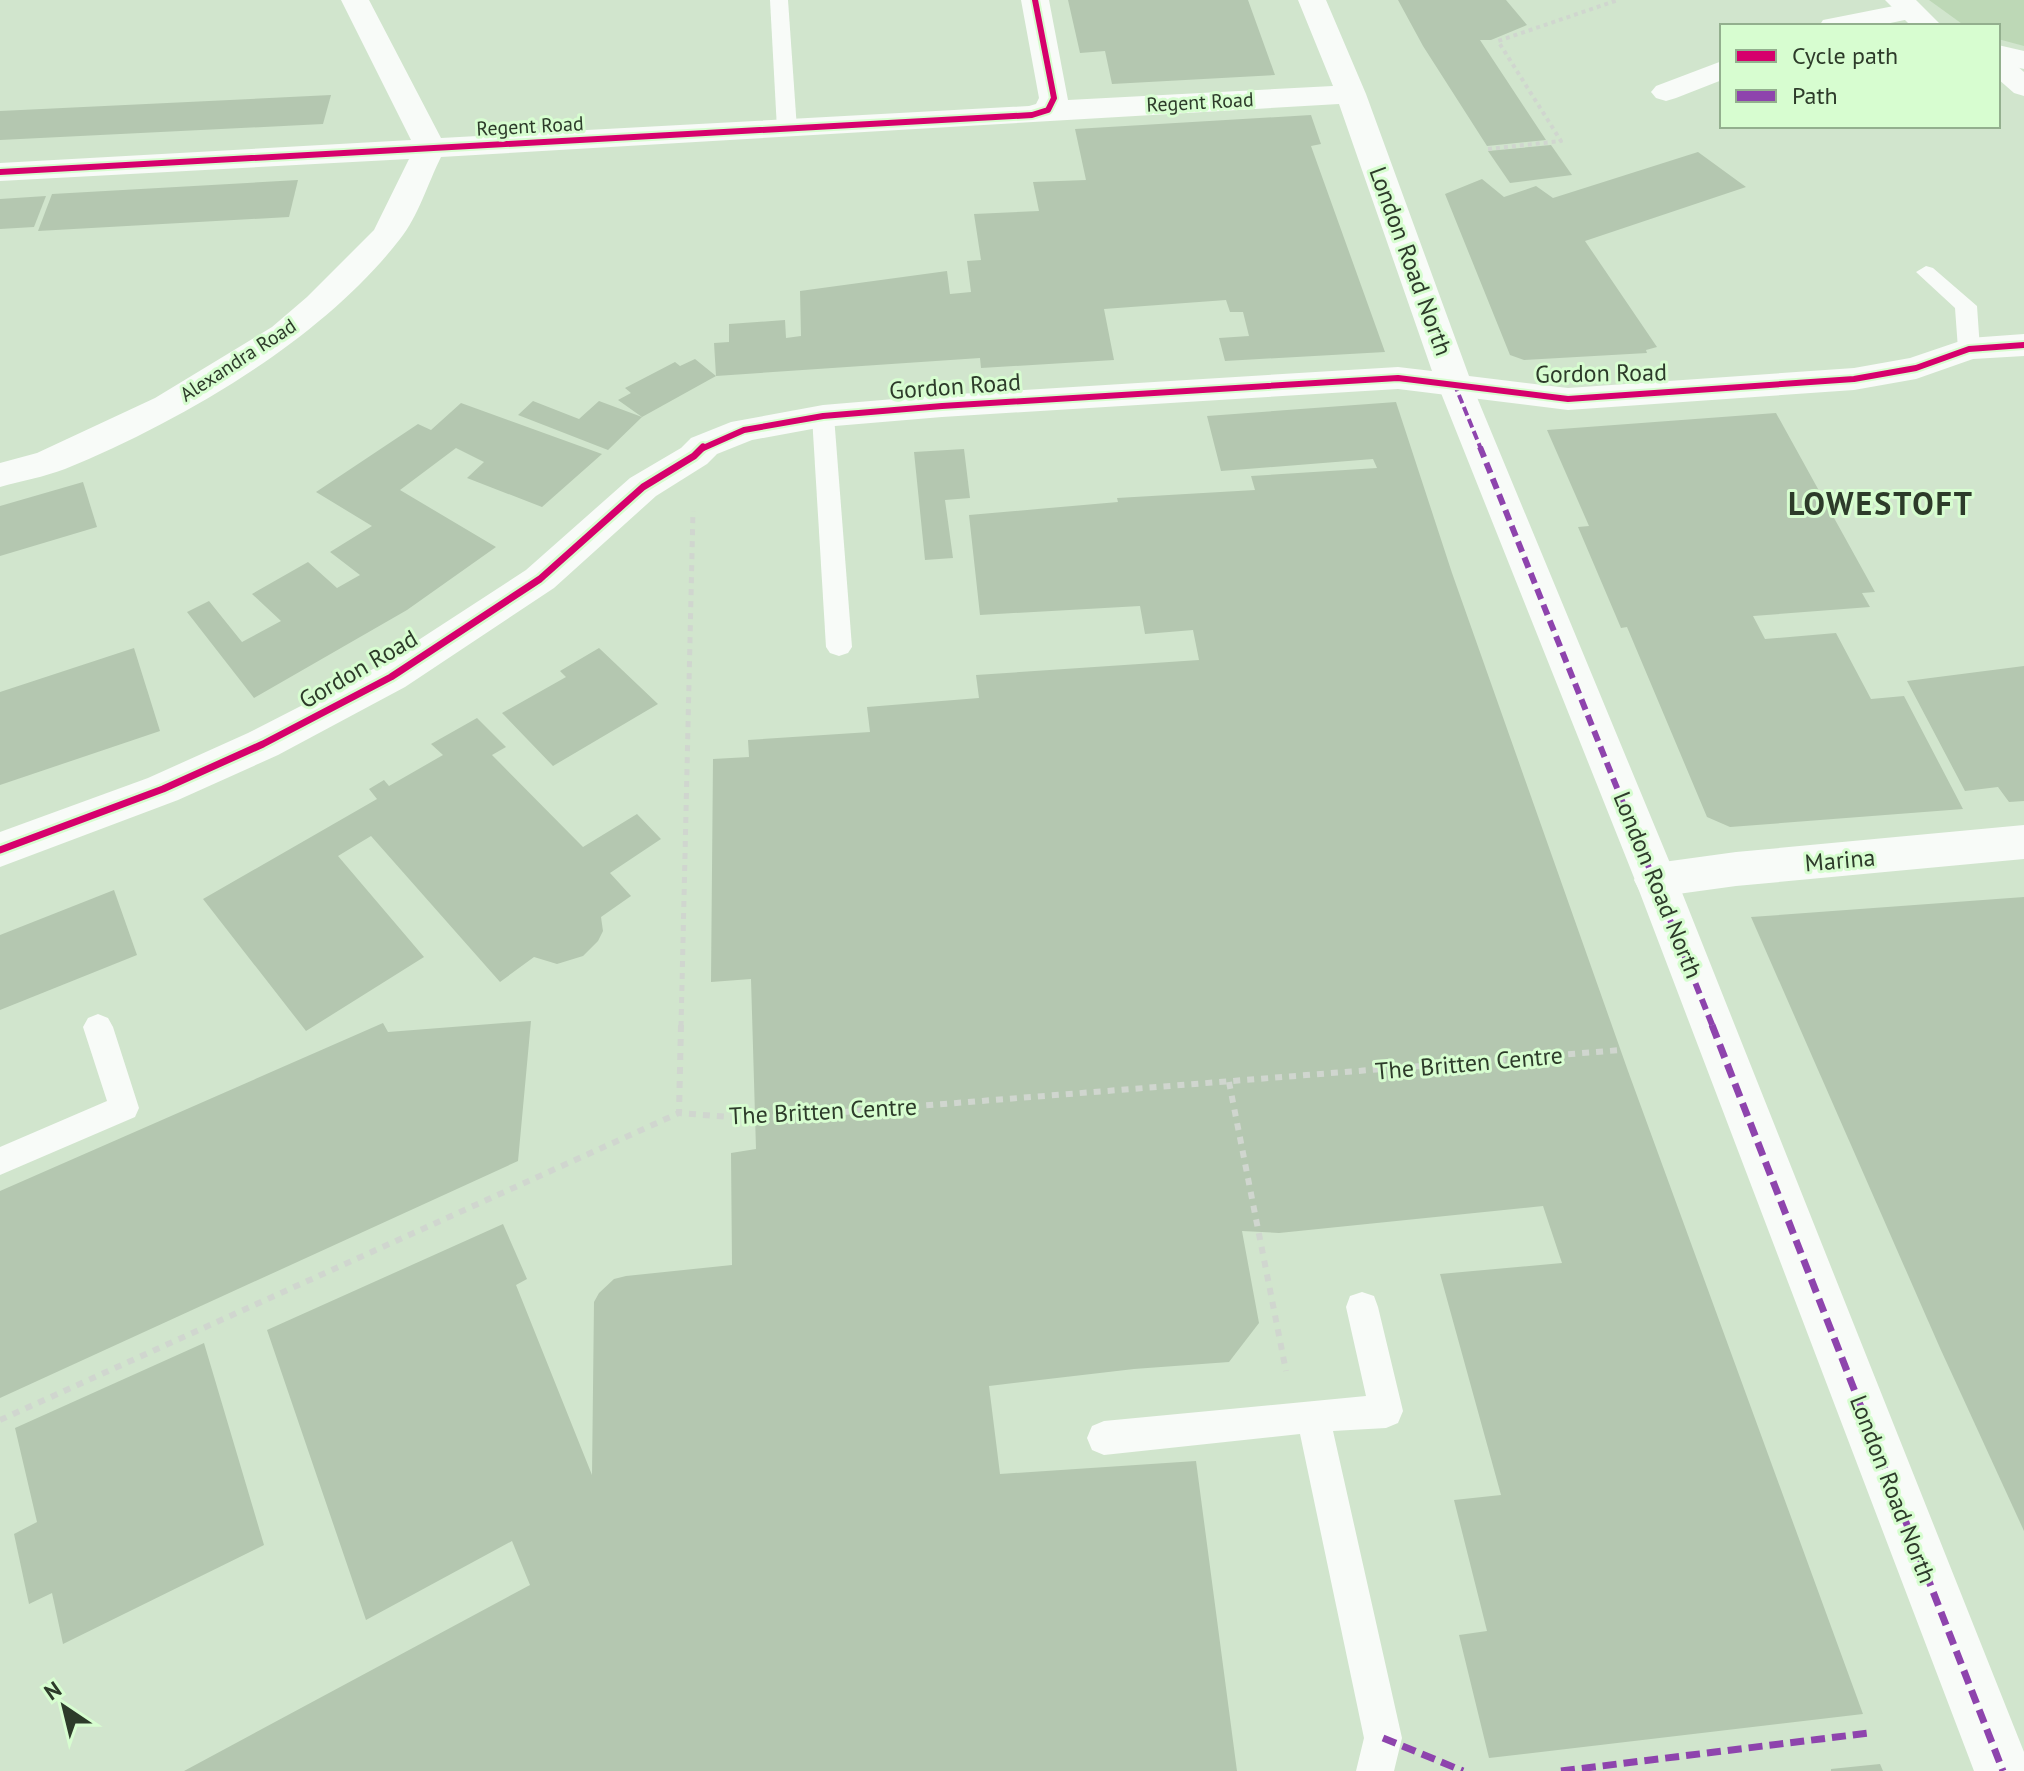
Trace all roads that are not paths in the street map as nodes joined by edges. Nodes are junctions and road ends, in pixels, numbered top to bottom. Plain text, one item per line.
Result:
1 (355, 0) edge
2 (779, 0) edge
3 (1035, 0) edge
4 (1312, 0) edge
5 (1912, 12) edge
6 (1844, 24) edge
7 (2000, 54) edge
8 (2024, 60) edge
9 (2000, 66) edge
10 (1720, 71) edge
11 (2024, 87) edge
12 (1666, 92) dead end
13 (1351, 94) junction
14 (1051, 104) junction
15 (787, 129) junction
16 (430, 147) junction
17 (0, 172) edge
18 (1926, 272) dead end
19 (2024, 345) edge
20 (1969, 349) junction
21 (1454, 383) junction
22 (823, 416) junction
23 (0, 475) edge
24 (839, 647) dead end
25 (2024, 842) edge
26 (0, 850) edge
27 (1656, 880) junction
28 (98, 1027) dead end
29 (0, 1161) edge
30 (1362, 1307) dead end
31 (1304, 1417) junction
32 (1104, 1438) dead end
33 (1375, 1771) edge
34 (2003, 1771) edge

1 - 16 main road
2 - 15 lane
3 - 14 main road
4 - 13 main road, London Road North
5 - 6 main road
7 - 8 main road
9 - 11 main road
10 - 12 main road
13 - 14 main road, Regent Road
13 - 21 main road, London Road North
14 - 15 main road, Regent Road
15 - 16 main road, Regent Road
16 - 17 main road, Regent Road
16 - 23 main road, Alexandra Road
18 - 20 lane
19 - 20 main road, Gordon Road
20 - 21 main road, Gordon Road
21 - 22 main road, Gordon Road
21 - 27 street, London Road North
22 - 24 lane
22 - 26 main road, Gordon Road
25 - 27 main road, Marina
27 - 34 street, London Road North
28 - 29 lane
30 - 31 lane
31 - 32 lane
31 - 33 lane

